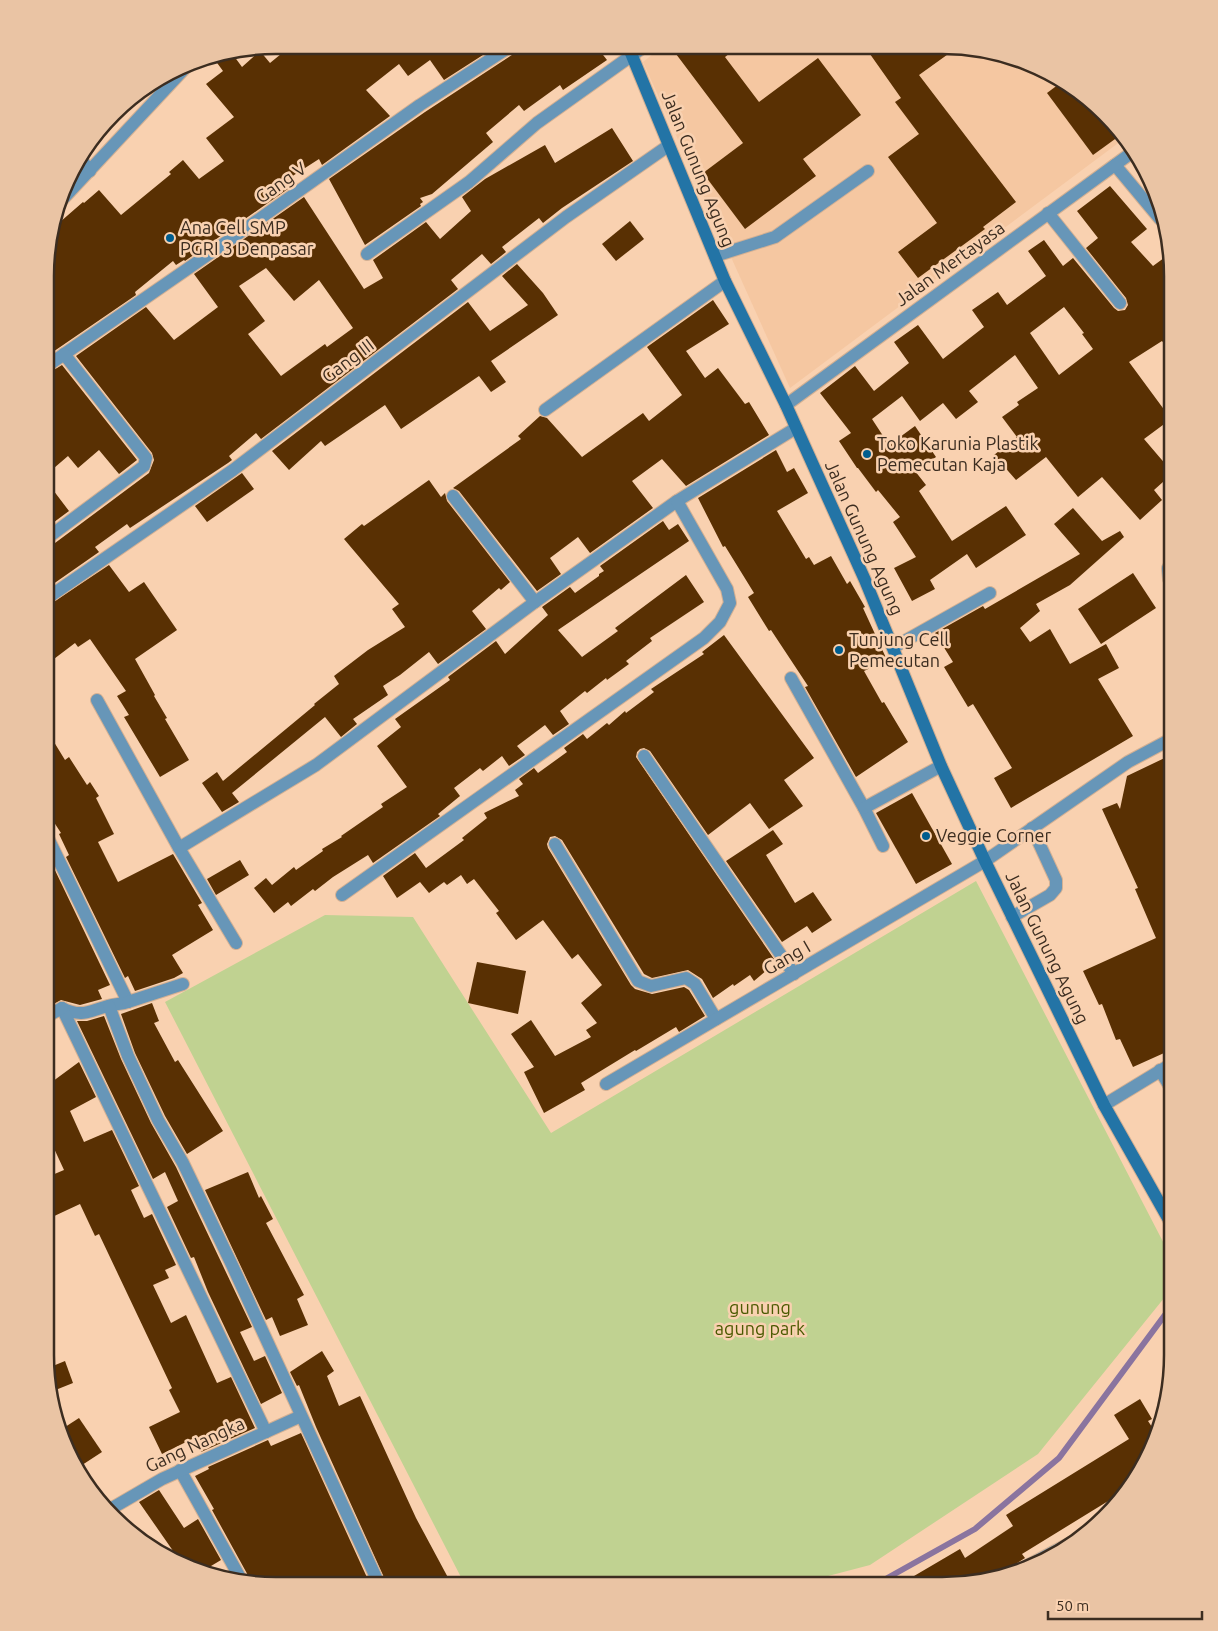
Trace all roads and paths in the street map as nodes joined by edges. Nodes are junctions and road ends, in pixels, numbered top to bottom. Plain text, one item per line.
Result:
1 (499, 54) edge
2 (626, 54) edge
3 (631, 54) edge
4 (176, 78) edge
5 (668, 146) junction
6 (1129, 156) edge
7 (85, 164) edge
8 (1115, 166) junction
9 (90, 171) junction
10 (868, 171) dead end
11 (71, 190) edge
12 (1048, 214) junction
13 (1155, 214) edge
14 (367, 254) dead end
15 (714, 256) junction
16 (725, 281) junction
17 (1120, 303) dead end
18 (64, 354) junction
19 (54, 361) edge
20 (786, 405) junction
21 (544, 410) dead end
22 (796, 428) junction
23 (453, 496) dead end
24 (677, 501) junction
25 (54, 533) edge
26 (54, 593) edge
27 (990, 593) dead end
28 (536, 602) junction
29 (894, 647) junction
30 (791, 678) dead end
31 (97, 700) dead end
32 (1164, 743) edge
33 (644, 756) dead end
34 (942, 766) junction
35 (864, 808) junction
36 (1032, 828) junction
37 (555, 844) dead end
38 (883, 846) dead end
39 (180, 848) junction
40 (54, 850) edge
41 (985, 861) junction
42 (342, 895) dead end
43 (1012, 918) junction
44 (236, 943) dead end
45 (794, 974) junction
46 (183, 984) dead end
47 (128, 1002) junction
48 (109, 1006) junction
49 (62, 1008) junction
50 (54, 1012) edge
51 (716, 1019) junction
52 (1164, 1068) edge
53 (1160, 1070) junction
54 (1164, 1077) edge
55 (606, 1084) dead end
56 (1104, 1105) junction
57 (1164, 1202) edge
58 (301, 1416) junction
59 (266, 1432) junction
60 (180, 1470) junction
61 (114, 1507) edge
62 (239, 1574) edge
63 (377, 1577) edge

1 - 18 street, Gang V
2 - 14 street
3 - 5 main road, Jalan Gunung Agung
4 - 9 street
5 - 15 main road, Jalan Gunung Agung
5 - 26 street, Gang III
6 - 8 street, Jalan Mertayasa
7 - 9 street
8 - 12 street, Jalan Mertayasa
8 - 13 street
9 - 11 street
10 - 15 street
12 - 17 street
12 - 20 street, Jalan Mertayasa
15 - 16 main road, Jalan Gunung Agung
16 - 20 main road, Jalan Gunung Agung
16 - 21 street
18 - 19 street, Gang V
18 - 25 street
20 - 22 main road, Jalan Gunung Agung
22 - 24 street
22 - 29 main road, Jalan Gunung Agung
23 - 28 street
24 - 28 street
24 - 42 street
27 - 29 street
28 - 39 street
29 - 34 main road, Jalan Gunung Agung
30 - 35 street
31 - 39 street
32 - 36 street, Gang I
33 - 45 street
34 - 35 street
34 - 41 main road, Jalan Gunung Agung
35 - 38 street
36 - 41 street, Gang I
36 - 43 street
37 - 51 street
39 - 44 street
40 - 47 street
41 - 43 main road, Jalan Gunung Agung
41 - 45 street, Gang I
43 - 56 main road, Jalan Gunung Agung
45 - 51 street, Gang I
46 - 47 street
47 - 48 street
48 - 49 street
48 - 58 street
49 - 50 street
49 - 59 street
51 - 55 street, Gang I
52 - 53 street
53 - 54 street
53 - 56 street
56 - 57 main road, Jalan Gunung Agung
58 - 59 street, Gang Nangka
58 - 63 street
59 - 60 street, Gang Nangka
60 - 61 street, Gang Nangka
60 - 62 street

